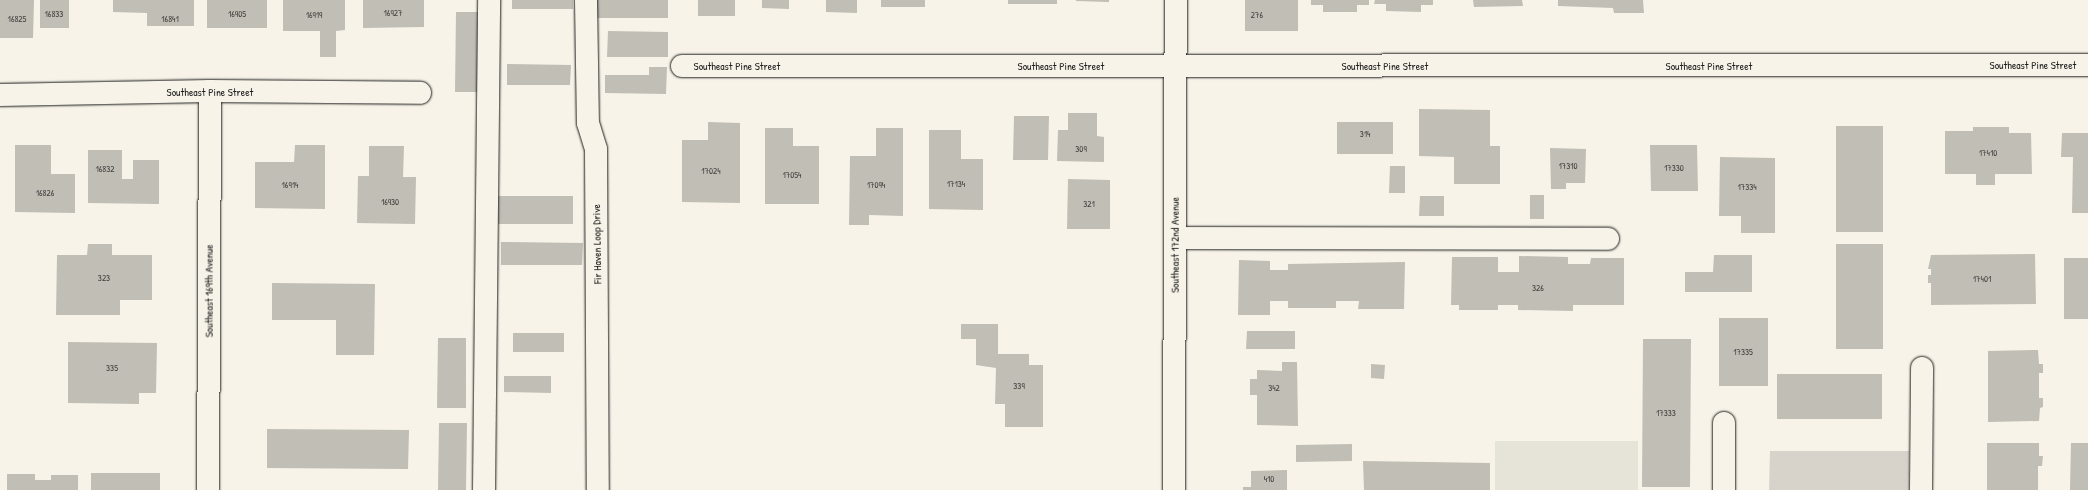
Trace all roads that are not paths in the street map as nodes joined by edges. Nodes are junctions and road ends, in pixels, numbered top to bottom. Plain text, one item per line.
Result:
1 (489, 0) edge
2 (586, 0) edge
3 (1176, 0) edge
4 (2088, 65) edge
5 (682, 66) dead end
6 (1176, 67) junction
7 (210, 92) junction
8 (420, 93) dead end
9 (0, 95) edge
10 (1175, 238) junction
11 (1608, 239) dead end
12 (1922, 368) dead end
13 (1724, 423) dead end
14 (208, 490) edge
15 (484, 490) edge
16 (598, 490) edge
17 (1174, 490) edge
18 (1724, 490) edge
19 (1921, 490) edge

1 - 15 street
2 - 16 street, Fir Haven Loop Drive
3 - 6 street, Southeast 172nd Avenue
4 - 6 street, Southeast Pine Street
5 - 6 street, Southeast Pine Street
6 - 10 street, Southeast 172nd Avenue
7 - 8 street, Southeast Pine Street
7 - 9 street, Southeast Pine Street
7 - 14 street, Southeast 169th Avenue
10 - 11 street
10 - 17 street, Southeast 172nd Avenue
12 - 19 street
13 - 18 street

